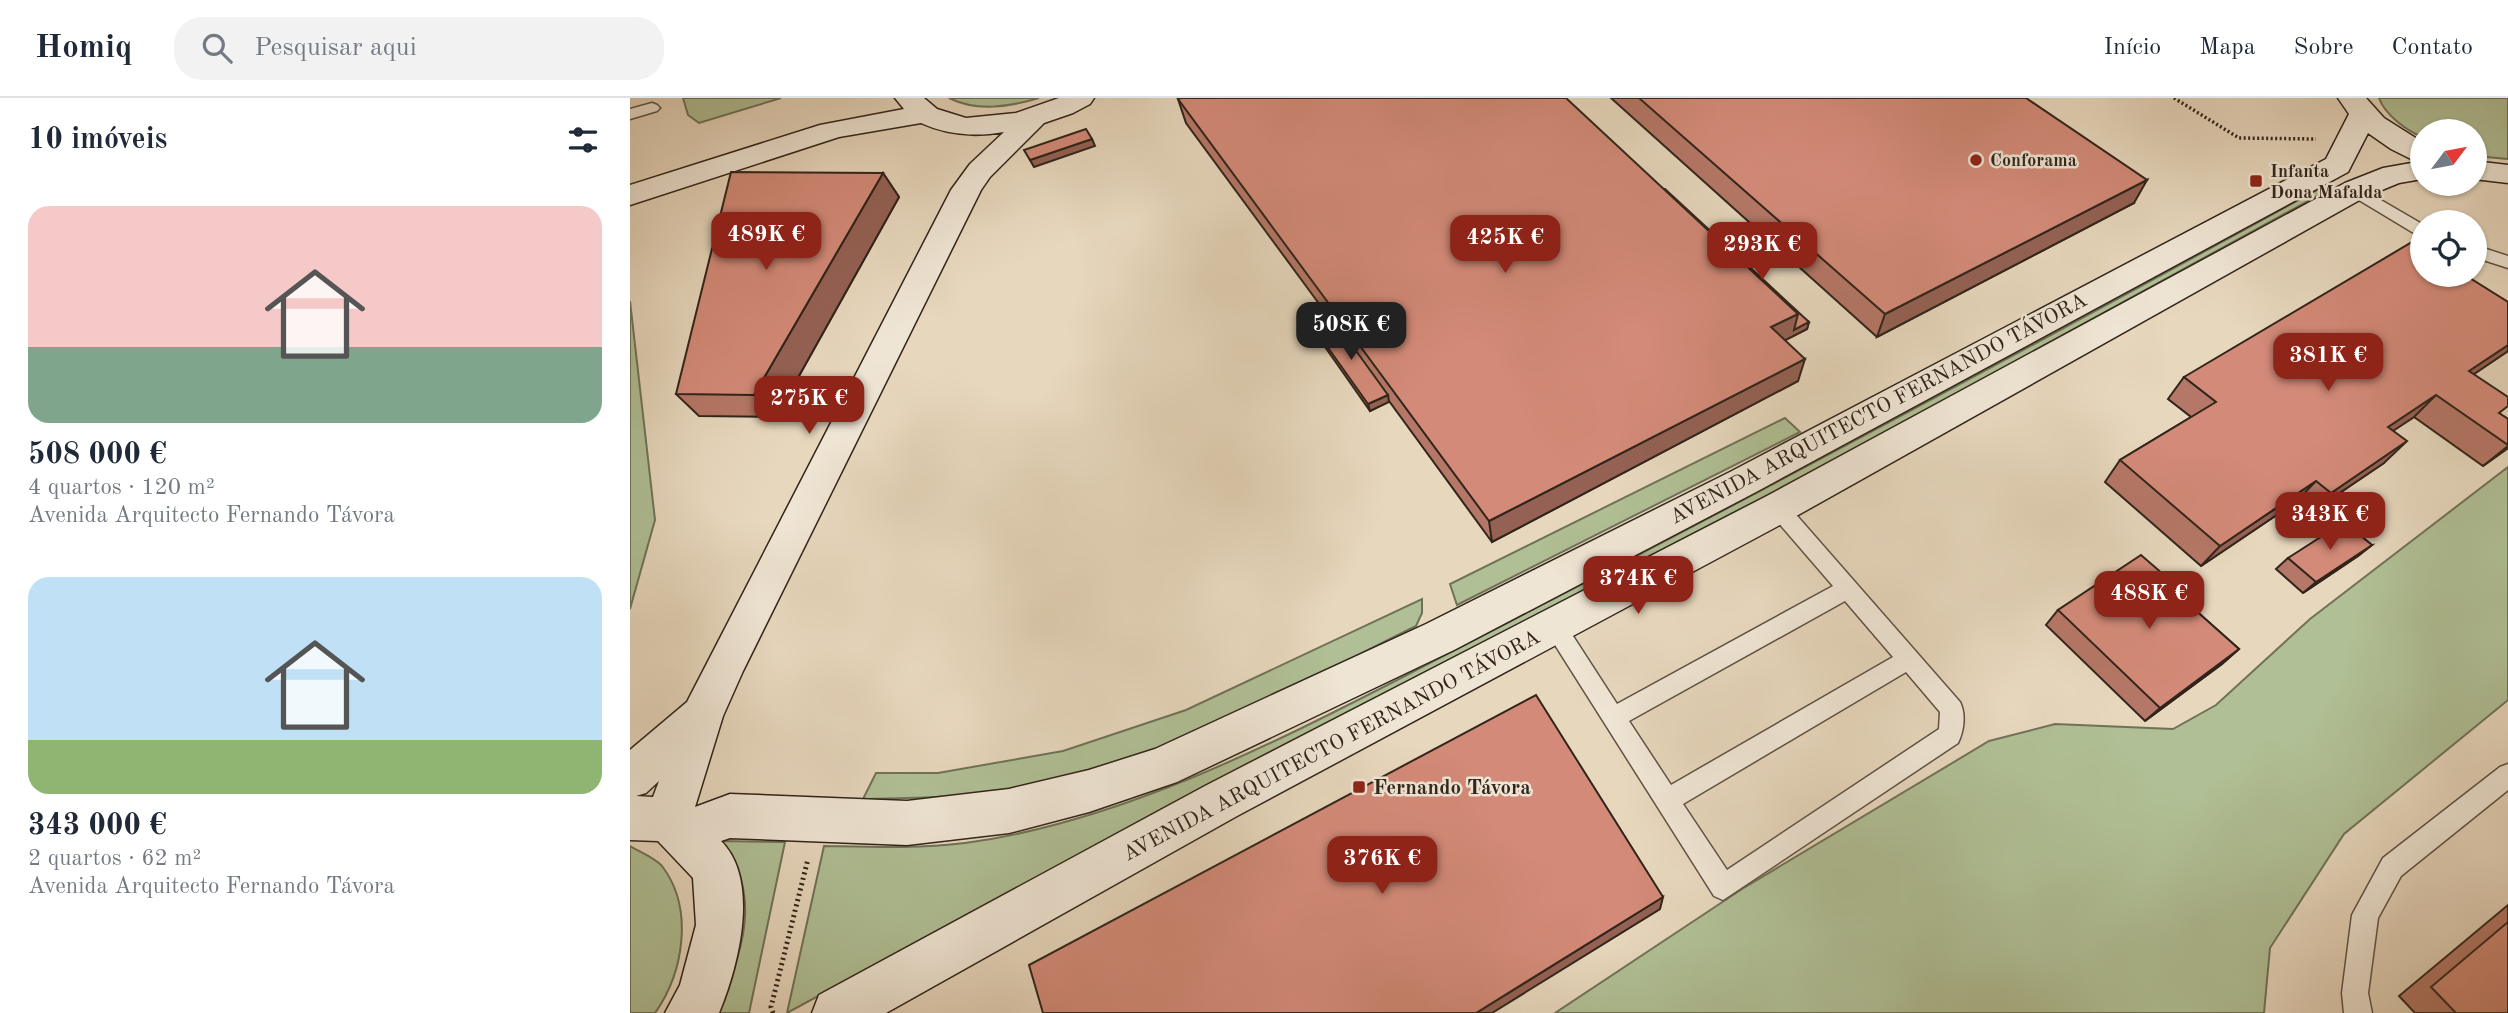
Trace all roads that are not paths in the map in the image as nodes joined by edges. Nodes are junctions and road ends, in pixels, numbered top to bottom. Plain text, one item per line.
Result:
1 (858, 98) edge
2 (1080, 98) edge
3 (2357, 106) edge
4 (652, 107) dead end
5 (929, 112) edge
6 (630, 114) edge
7 (1033, 119) junction
8 (2410, 147) edge
9 (630, 172) edge
10 (2410, 172) edge
11 (2487, 172) edge
12 (2508, 174) edge
13 (970, 182) junction
14 (2355, 190) junction
15 (630, 195) edge
16 (2410, 224) edge
17 (2487, 255) edge
18 (2508, 262) edge
19 (1778, 509) junction
20 (1847, 589) junction
21 (1554, 626) junction
22 (1909, 659) junction
23 (702, 716) junction
24 (1613, 718) junction
25 (2508, 775) edge
26 (630, 778) edge
27 (1667, 800) junction
28 (660, 823) edge
29 (690, 1013) edge
30 (837, 1013) edge
31 (2358, 1013) edge

1 - 9 main road
2 - 7 main road
3 - 8 main road
3 - 28 main road, AVENIDA ARQUITECTO FERNANDO TÁVORA
4 - 6 lane
5 - 7 main road
5 - 13 main road
5 - 15 main road
7 - 13 main road
10 - 14 main road, AVENIDA ARQUITECTO FERNANDO TÁVORA
11 - 12 main road
13 - 23 main road
14 - 16 lane
14 - 19 main road, AVENIDA ARQUITECTO FERNANDO TÁVORA
17 - 18 lane
19 - 20 lane
19 - 21 main road, AVENIDA ARQUITECTO FERNANDO TÁVORA
20 - 22 lane
20 - 24 lane
21 - 24 lane
21 - 30 main road, AVENIDA ARQUITECTO FERNANDO TÁVORA
22 - 27 lane
22 - 27 lane
23 - 26 main road
23 - 28 main road
24 - 27 lane
25 - 31 lane
28 - 29 main road

